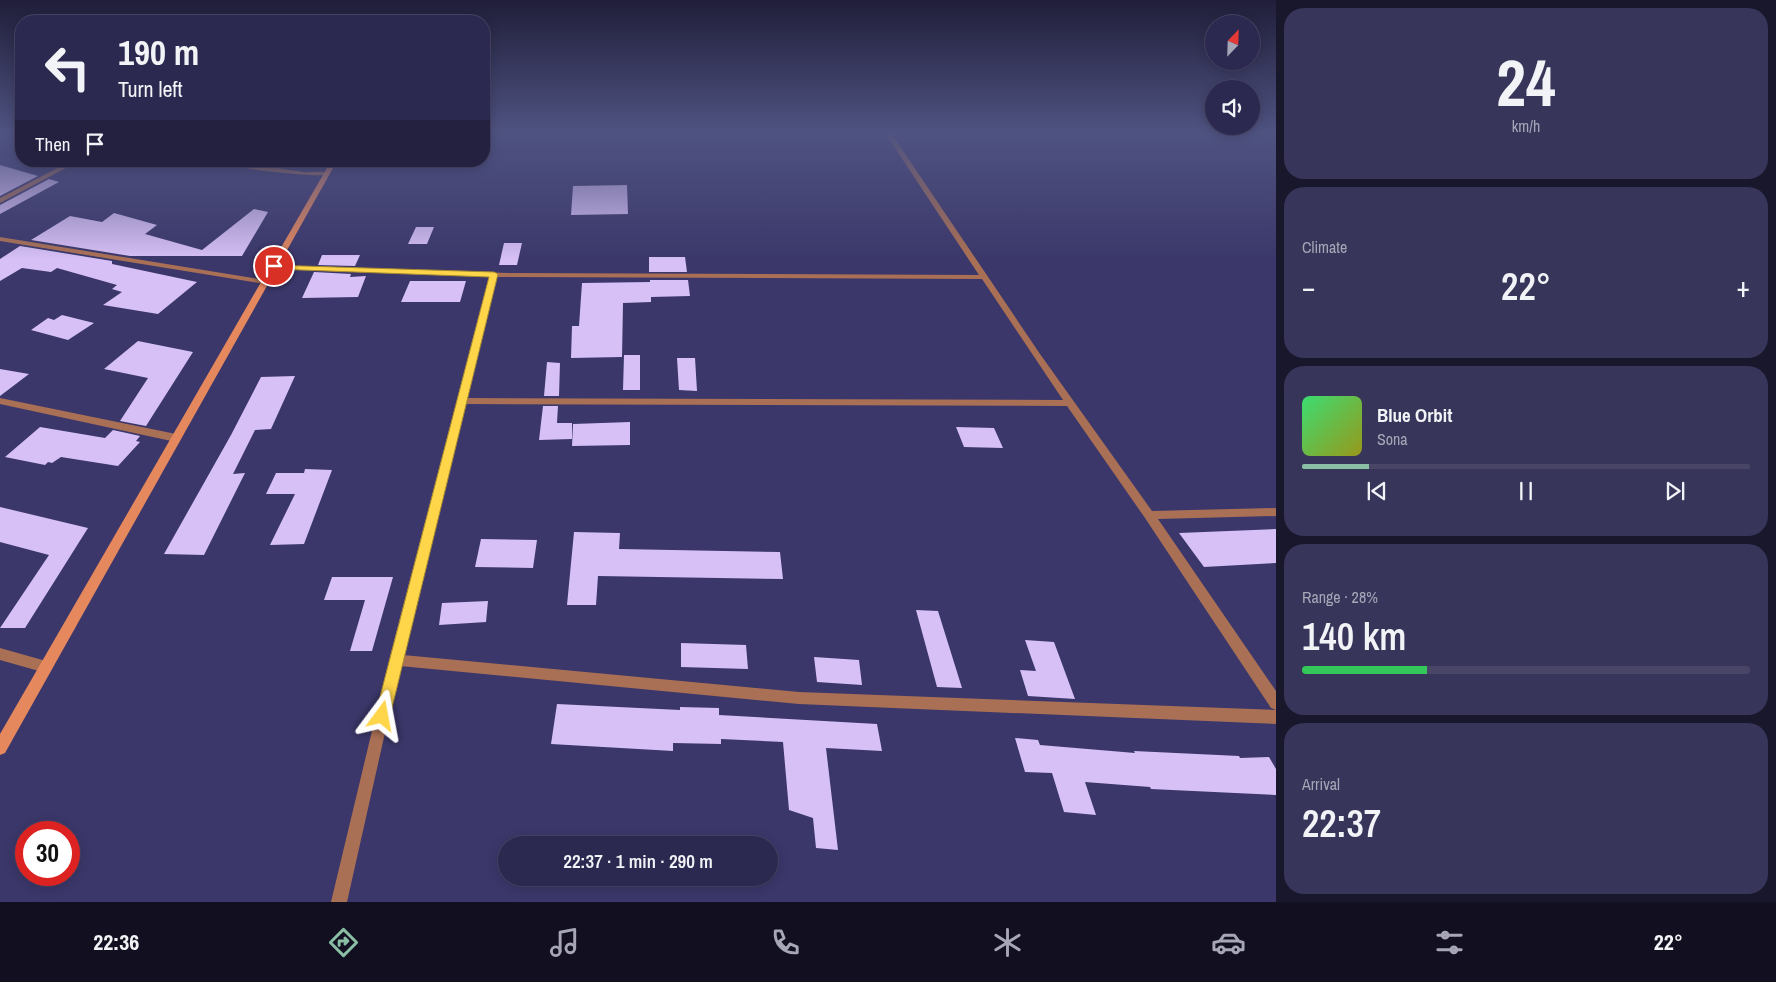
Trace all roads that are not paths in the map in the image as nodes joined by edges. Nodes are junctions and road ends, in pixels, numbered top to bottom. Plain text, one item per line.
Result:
1 (49, 175) edge
2 (325, 175) edge
3 (916, 175) edge
4 (0, 201) edge
5 (0, 239) edge
6 (274, 266) junction
7 (494, 274) junction
8 (984, 277) junction
9 (265, 282) junction
10 (0, 401) edge
11 (461, 401) junction
12 (1070, 403) junction
13 (176, 438) junction
14 (1276, 512) edge
15 (1149, 515) junction
16 (0, 654) edge
17 (395, 660) junction
18 (46, 667) junction
19 (1276, 703) edge
20 (1276, 717) edge
21 (0, 748) edge
22 (339, 902) edge

1 - 4 street
2 - 6 street
3 - 8 street
5 - 9 street
6 - 7 street
6 - 9 street
7 - 8 street
7 - 11 street
8 - 12 street
9 - 13 street
10 - 13 street
11 - 12 street
11 - 17 street
12 - 15 street
13 - 18 street
14 - 15 street
15 - 19 street
16 - 18 street
17 - 20 street
17 - 22 street
18 - 21 street

